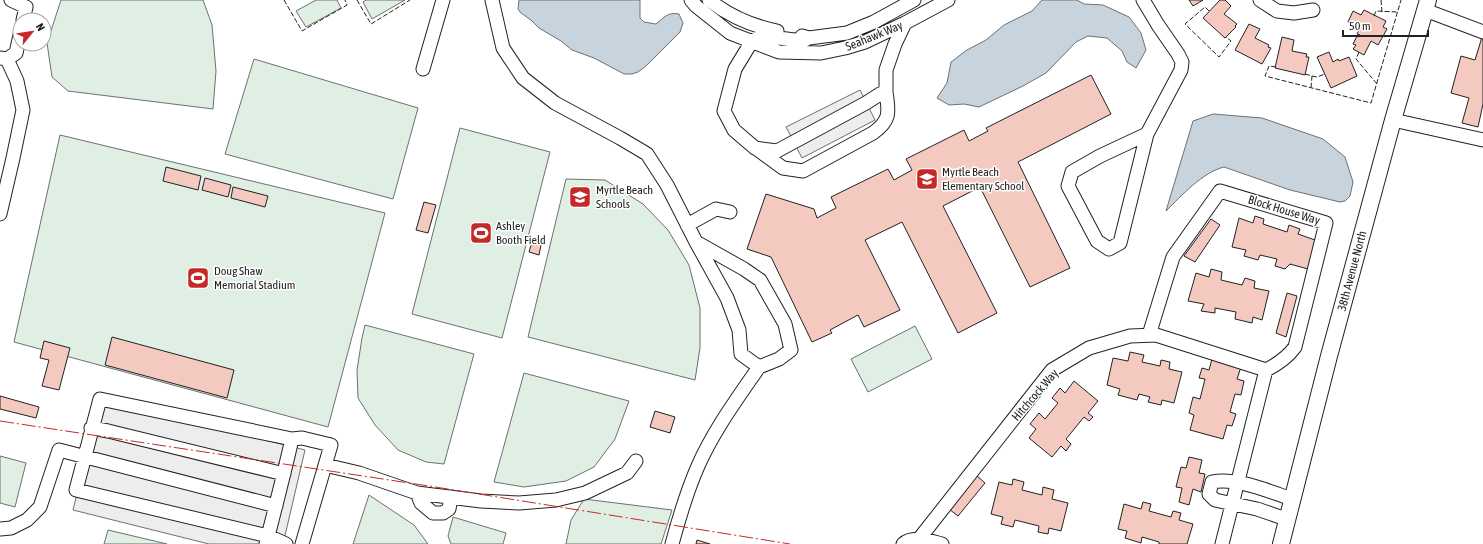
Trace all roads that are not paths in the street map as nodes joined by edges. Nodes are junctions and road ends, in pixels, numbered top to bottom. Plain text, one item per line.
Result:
1 (11, 0) edge
2 (443, 0) edge
3 (492, 0) edge
4 (691, 0) edge
5 (710, 0) edge
6 (914, 0) edge
7 (1143, 0) edge
8 (1260, 0) edge
9 (942, 2) edge
10 (897, 4) edge
11 (1426, 5) edge
12 (26, 9) edge
13 (1313, 10) dead end
14 (905, 23) junction
15 (1483, 32) edge
16 (809, 38) junction
17 (752, 41) junction
18 (16, 52) edge
19 (3, 58) edge
20 (423, 69) dead end
21 (886, 92) junction
22 (1393, 120) junction
23 (1147, 134) junction
24 (1483, 140) edge
25 (755, 148) junction
26 (730, 212) dead end
27 (0, 214) edge
28 (687, 225) junction
29 (696, 242) junction
30 (1149, 335) junction
31 (759, 367) junction
32 (1266, 370) junction
33 (91, 428) junction
34 (292, 439) junction
35 (84, 456) junction
36 (636, 461) dead end
37 (325, 466) junction
38 (284, 474) junction
39 (1238, 482) junction
40 (1292, 498) junction
41 (1233, 504) junction
42 (276, 506) junction
43 (1286, 518) junction
44 (0, 530) edge
45 (919, 539) junction
46 (267, 540) edge
47 (286, 544) edge
48 (302, 544) edge
49 (672, 544) edge
50 (903, 544) edge
51 (942, 544) edge
52 (1222, 544) edge
53 (1281, 544) edge

1 - 12 street
2 - 20 street
3 - 28 street
4 - 17 street, Seahawk Way
5 - 16 street, Seahawk Way
6 - 10 street, Seahawk Way
7 - 23 street
8 - 13 street
9 - 10 street
9 - 14 street, Seahawk Way
10 - 16 street, Seahawk Way
11 - 15 street
11 - 22 main road, 38th Avenue North
14 - 17 street, Seahawk Way
14 - 21 street
16 - 17 street
17 - 25 street
18 - 19 street
19 - 27 street
21 - 25 street
21 - 25 street
22 - 24 street
22 - 40 main road, 38th Avenue North
23 - 23 street
26 - 28 street
28 - 29 street
29 - 31 street
29 - 31 street
30 - 32 street, Hitchcock Way
30 - 32 street, Block House Way
30 - 45 street, Hitchcock Way
31 - 49 street
32 - 39 street
33 - 34 street
33 - 35 street
33 - 38 street
34 - 37 street
34 - 38 street
35 - 42 street
35 - 44 street
35 - 46 street
36 - 37 street
37 - 48 street
38 - 42 street
39 - 40 street
39 - 41 street
39 - 41 street
40 - 43 main road, 38th Avenue North
41 - 43 street
41 - 52 street
42 - 46 street
43 - 53 main road, 38th Avenue North
45 - 50 street
45 - 51 street
46 - 47 street

